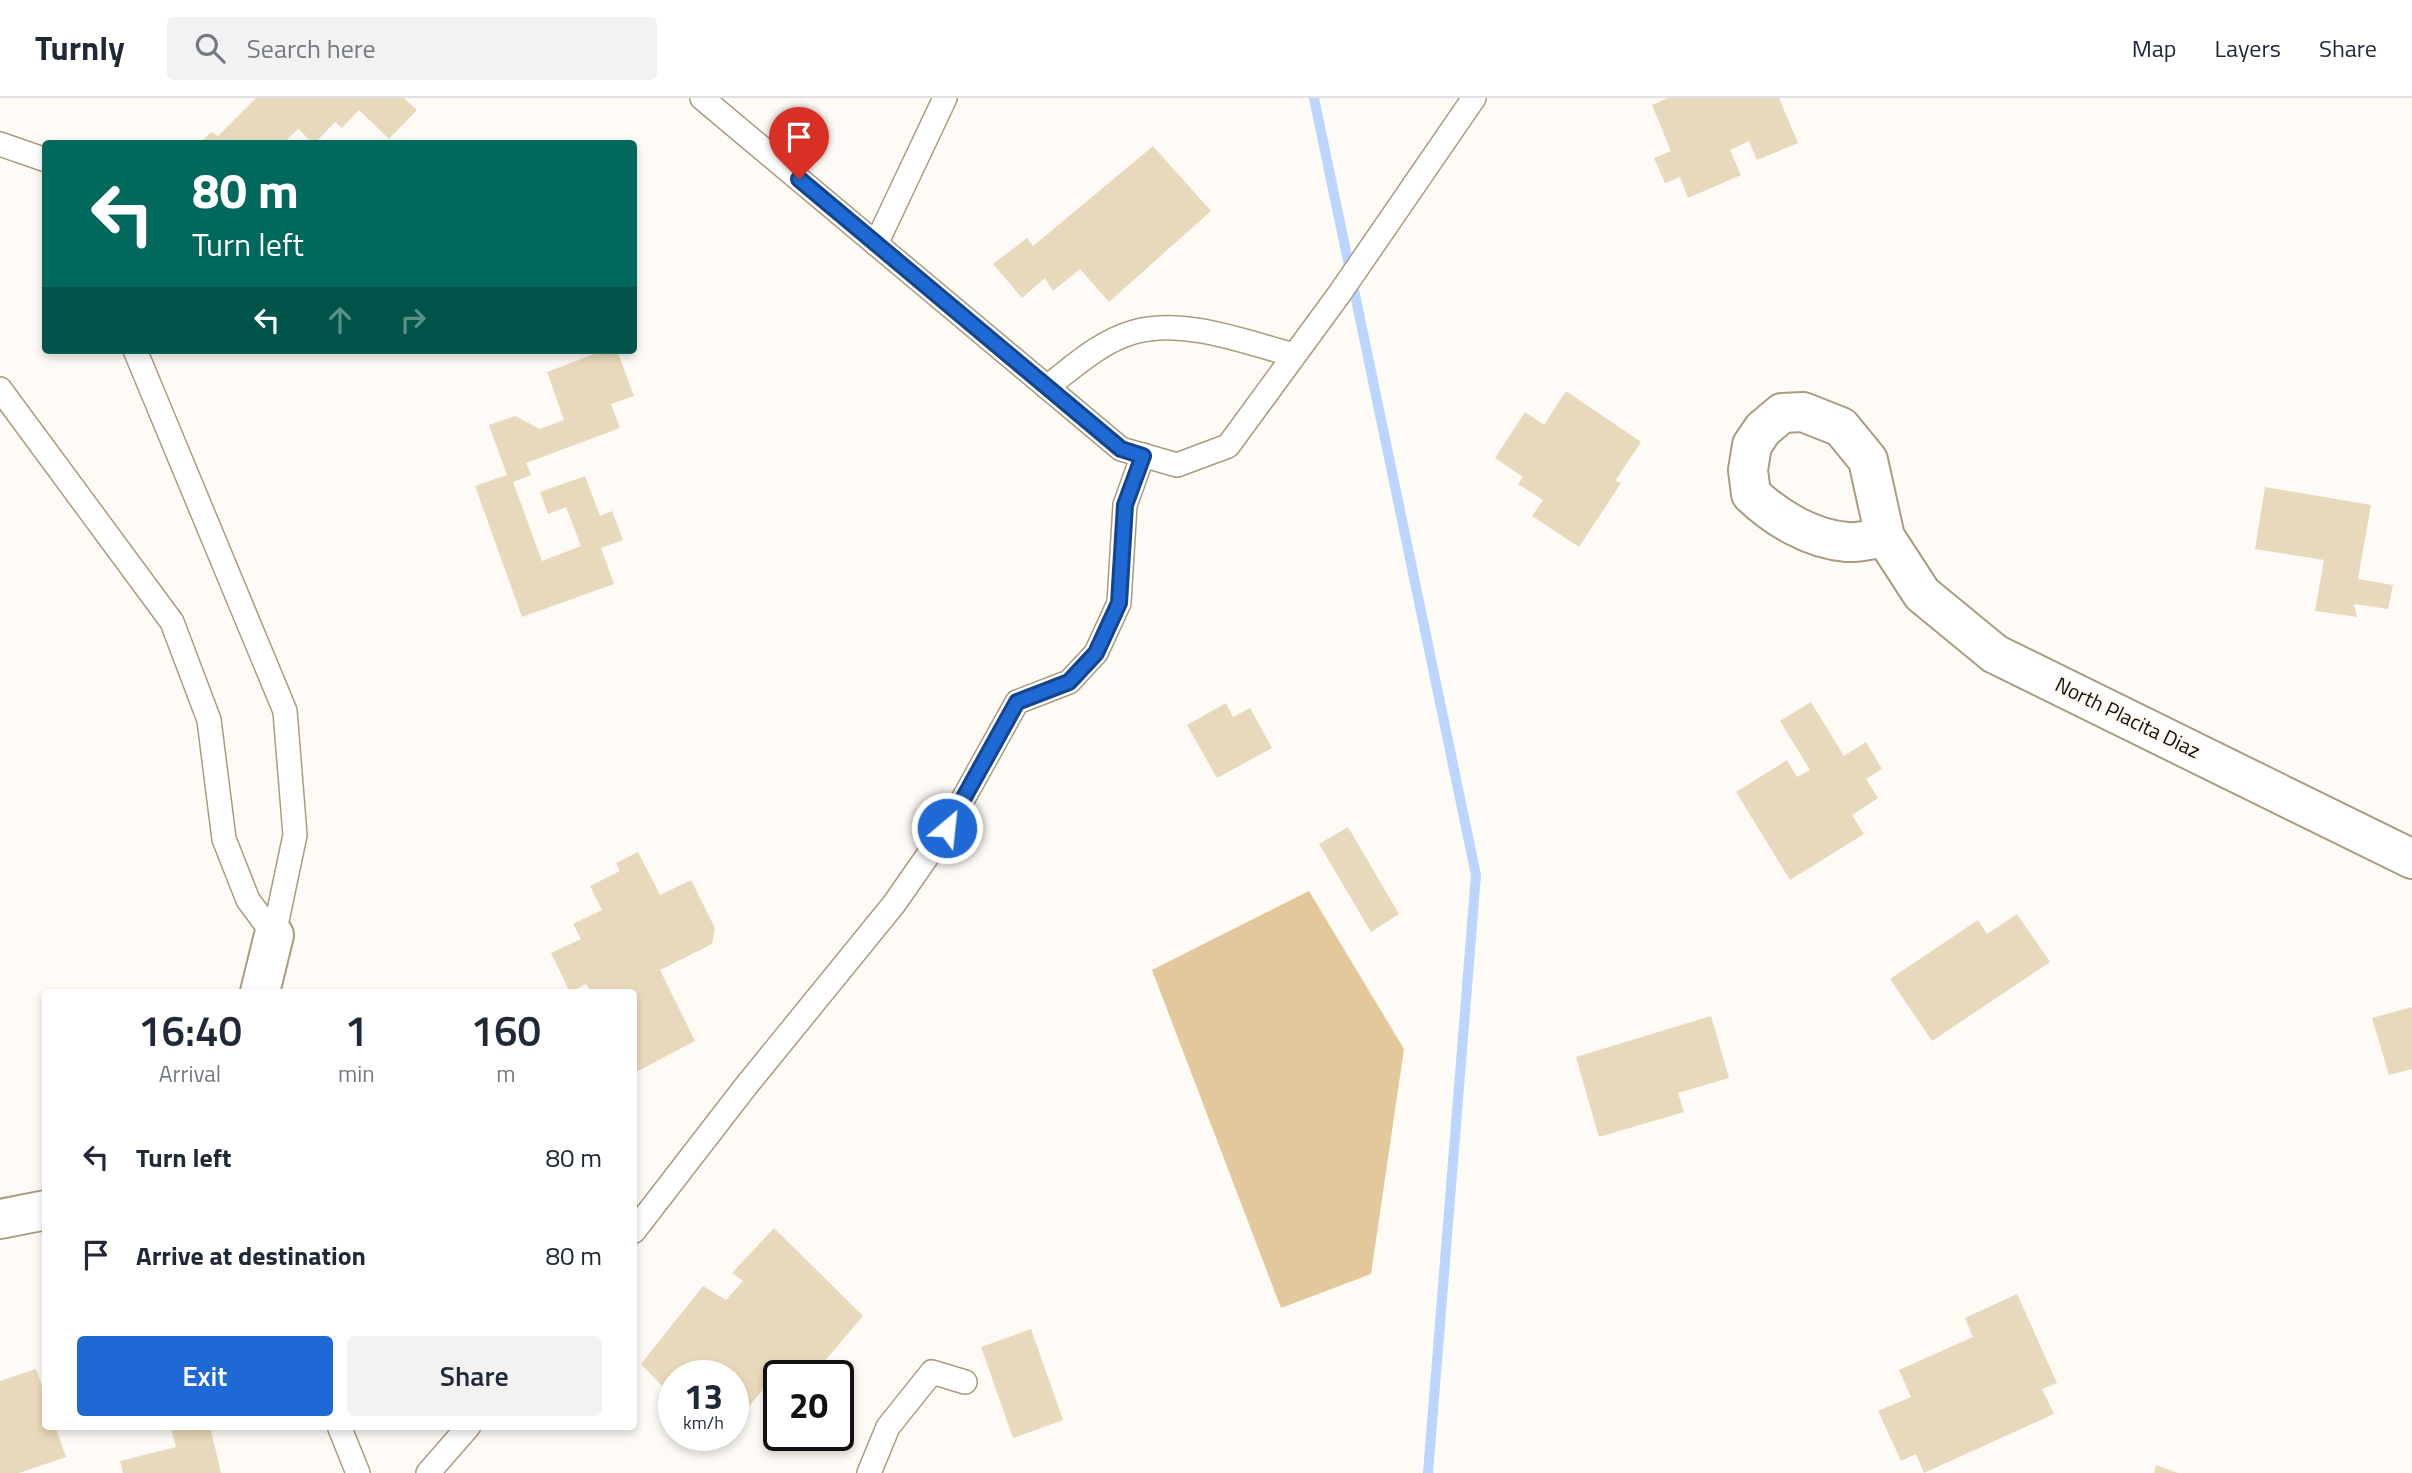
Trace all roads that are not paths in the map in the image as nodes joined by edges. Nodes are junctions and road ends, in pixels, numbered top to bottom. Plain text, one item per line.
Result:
1 (702, 98) edge
2 (945, 98) edge
3 (1474, 98) edge
4 (0, 144) edge
5 (42, 159) edge
6 (876, 244) junction
7 (137, 354) edge
8 (1294, 355) junction
9 (1047, 387) junction
10 (0, 389) edge
11 (1143, 456) junction
12 (1885, 537) dead end
13 (2410, 856) edge
14 (274, 935) junction
15 (261, 989) edge
16 (42, 1211) edge
17 (0, 1219) edge
18 (637, 1227) edge
19 (965, 1382) dead end
20 (341, 1430) edge
21 (466, 1430) edge
22 (358, 1473) edge
23 (428, 1473) edge
24 (869, 1473) edge

1 - 6 lane
2 - 6 lane
3 - 8 lane
4 - 5 lane
6 - 9 lane
7 - 14 lane
8 - 9 lane
8 - 11 lane
9 - 11 lane
10 - 14 lane
11 - 18 lane
12 - 13 street, North Placita Diaz
14 - 15 street
16 - 17 street
19 - 24 lane
20 - 22 lane
21 - 23 lane

